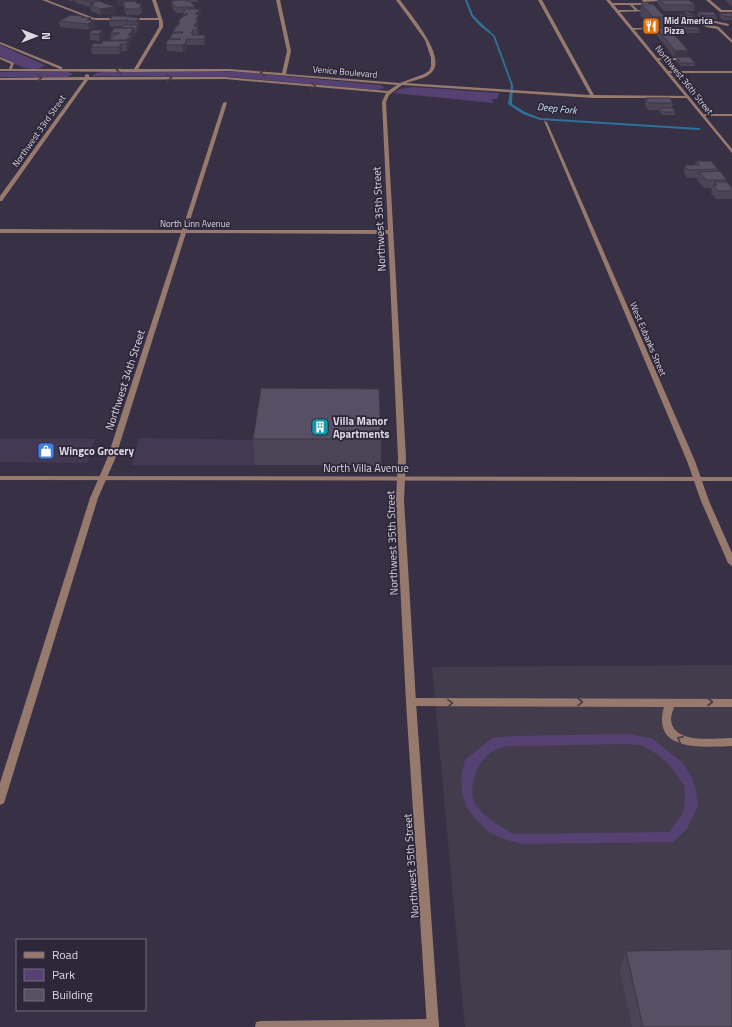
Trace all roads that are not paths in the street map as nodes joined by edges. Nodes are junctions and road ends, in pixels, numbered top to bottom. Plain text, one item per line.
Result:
1 (44, 0) edge
2 (154, 0) edge
3 (278, 0) edge
4 (398, 0) edge
5 (540, 0) edge
6 (608, 0) edge
7 (633, 0) edge
8 (656, 0) edge
9 (708, 0) edge
10 (611, 4) junction
11 (631, 4) junction
12 (617, 11) junction
13 (637, 11) junction
14 (732, 11) edge
15 (620, 15) junction
16 (632, 15) dead end
17 (160, 19) junction
18 (730, 25) edge
19 (718, 28) junction
20 (631, 29) junction
21 (644, 29) dead end
22 (635, 33) junction
23 (647, 33) dead end
24 (732, 42) edge
25 (0, 43) edge
26 (0, 58) edge
27 (656, 59) junction
28 (689, 59) edge
29 (0, 70) edge
30 (10, 70) junction
31 (63, 70) junction
32 (88, 70) junction
33 (135, 70) junction
34 (667, 72) junction
35 (732, 72) edge
36 (284, 74) junction
37 (87, 78) junction
38 (0, 79) edge
39 (400, 84) junction
40 (387, 92) junction
41 (593, 97) junction
42 (688, 97) junction
43 (225, 103) dead end
44 (702, 115) junction
45 (732, 115) edge
46 (545, 122) dead end
47 (732, 152) edge
48 (0, 200) edge
49 (0, 231) edge
50 (184, 232) junction
51 (390, 232) junction
52 (0, 478) edge
53 (103, 478) junction
54 (402, 479) junction
55 (698, 479) junction
56 (732, 479) edge
57 (732, 563) edge
58 (411, 702) junction
59 (670, 702) junction
60 (732, 702) edge
61 (732, 742) edge
62 (0, 800) edge
63 (433, 1026) edge
64 (261, 1027) edge

1 - 17 street
2 - 17 street
3 - 36 street
4 - 39 street
5 - 41 street
6 - 10 street, Northwest 36th Street
7 - 8 street
9 - 14 street
10 - 11 street
10 - 12 street, Northwest 36th Street
11 - 13 street
11 - 13 street
12 - 13 street
12 - 15 street, Northwest 36th Street
15 - 16 street
15 - 20 street, Northwest 36th Street
17 - 33 street
18 - 19 street
18 - 19 street
19 - 24 street
20 - 21 street
20 - 22 street, Northwest 36th Street
22 - 23 street
22 - 27 street, Northwest 36th Street
25 - 31 street
26 - 30 street
27 - 28 street
27 - 34 street, Northwest 36th Street
29 - 30 street, Venice Boulevard
30 - 31 street, Venice Boulevard
31 - 32 street, Venice Boulevard
33 -> 32 street, Venice Boulevard
32 - 37 street, Northwest 33rd Street
36 -> 33 street, Venice Boulevard
34 - 35 street
34 - 42 street, Northwest 36th Street
36 - 39 street, Venice Boulevard
38 -> 37 street, Venice Boulevard
37 -> 40 street, Venice Boulevard
37 - 48 street, Northwest 33rd Street
39 - 40 street
39 - 41 street, Venice Boulevard
40 - 51 street, Northwest 35th Street
41 - 42 street, Venice Boulevard
42 - 44 street, Northwest 36th Street
43 - 50 street, Northwest 34th Street
44 - 45 street
44 - 47 street, Northwest 36th Street
46 - 55 street, West Eubanks Street
49 - 50 street, North Linn Avenue
50 - 51 street, North Linn Avenue
50 - 53 street, Northwest 34th Street
51 - 54 street, Northwest 35th Street
52 - 53 street, North Villa Avenue
53 - 54 street, North Villa Avenue
53 - 62 street, Northwest 34th Street
54 - 55 street, North Villa Avenue
54 - 58 street, Northwest 35th Street
55 - 56 street, North Villa Avenue
55 - 57 street, West Eubanks Street
58 -> 59 street
58 - 63 street, Northwest 35th Street
59 -> 60 street
61 -> 59 street
63 - 64 street

